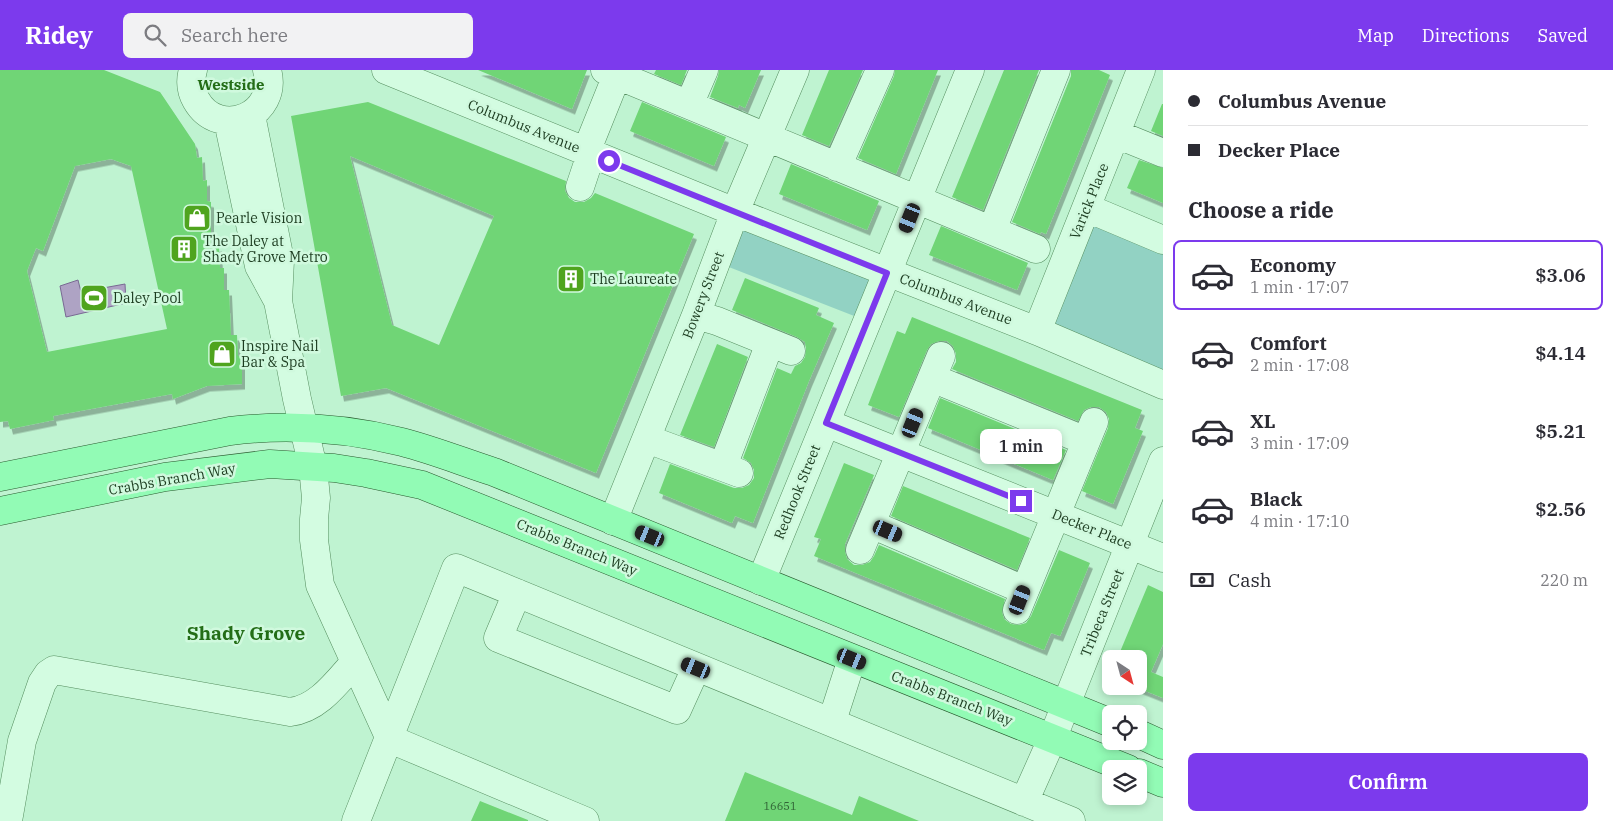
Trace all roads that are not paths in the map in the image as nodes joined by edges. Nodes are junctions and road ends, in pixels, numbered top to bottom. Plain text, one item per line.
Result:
1 (193, 70) edge
2 (386, 70) edge
3 (704, 70) edge
4 (795, 70) edge
5 (880, 70) edge
6 (970, 70) edge
7 (1056, 70) edge
8 (1141, 70) edge
9 (271, 71) edge
10 (614, 72) edge
11 (689, 105) junction
12 (240, 118) junction
13 (1116, 134) junction
14 (767, 138) junction
15 (589, 153) junction
16 (1163, 153) edge
17 (837, 167) junction
18 (580, 187) dead end
19 (917, 200) junction
20 (1087, 208) junction
21 (735, 212) junction
22 (992, 230) junction
23 (1163, 240) edge
24 (1036, 249) dead end
25 (887, 273) junction
26 (696, 315) junction
27 (1037, 331) junction
28 (1163, 385) edge
29 (826, 423) junction
30 (305, 428) junction
31 (647, 438) junction
32 (901, 453) junction
33 (1163, 461) edge
34 (313, 466) junction
35 (0, 477) edge
36 (0, 511) edge
37 (1055, 515) junction
38 (613, 521) junction
39 (871, 524) junction
40 (1130, 544) junction
41 (860, 550) dead end
42 (1163, 558) edge
43 (761, 581) junction
44 (517, 594) junction
45 (852, 659) junction
46 (355, 662) junction
47 (696, 668) junction
48 (1066, 704) junction
49 (1102, 719) edge
50 (832, 721) junction
51 (1053, 737) junction
52 (1147, 738) edge
53 (390, 739) junction
54 (1163, 745) edge
55 (1107, 760) edge
56 (1147, 776) edge
57 (1163, 783) edge
58 (1024, 802) junction
59 (573, 819) edge
60 (8, 821) edge
61 (356, 821) edge
62 (1070, 821) edge

1 - 12 street
2 - 15 street, Columbus Avenue
3 - 11 street
4 - 14 street, Bowery Street
5 - 17 street
6 - 19 street, Redhook Street
7 - 22 street
8 - 13 street, Varick Place
9 - 12 street
10 - 11 street
10 - 15 street
11 - 14 street
12 - 30 street
13 - 16 street
13 - 20 street, Varick Place
14 - 17 street
14 - 21 street, Bowery Street
15 - 18 street
15 - 21 street, Columbus Avenue
17 - 19 street
19 - 22 street
19 - 25 street, Redhook Street
20 - 23 street
20 - 27 street, Varick Place
21 - 25 street, Columbus Avenue
21 - 26 street, Bowery Street
22 - 24 street
25 - 27 street, Columbus Avenue
25 - 29 street, Redhook Street
26 - 31 street, Bowery Street
26 - 31 street
27 - 28 street, Columbus Avenue
29 - 32 street, Decker Place
29 - 43 street, Redhook Street
30 - 34 street
30 - 35 main road
30 - 38 main road
31 - 38 street, Bowery Street
32 - 37 street, Decker Place
32 - 37 street
32 - 39 street
33 - 40 street, Tribeca Street
34 - 36 main road, Crabbs Branch Way
34 - 45 main road, Crabbs Branch Way
34 - 46 street
37 - 39 street
37 - 40 street, Decker Place
38 - 43 main road
39 - 41 street
40 - 42 street, Decker Place
40 - 48 street, Tribeca Street
43 - 48 main road
44 - 47 street
44 - 47 street
44 - 53 street
45 - 50 street
45 - 51 main road, Crabbs Branch Way
46 - 53 street
46 - 60 street
47 - 50 street
48 - 49 main road
48 - 51 street, Tribeca Street
50 - 58 street
51 - 55 main road, Crabbs Branch Way
51 - 58 street, Tribeca Street
52 - 54 main road
53 - 59 street
53 - 61 street
56 - 57 main road
58 - 62 street

